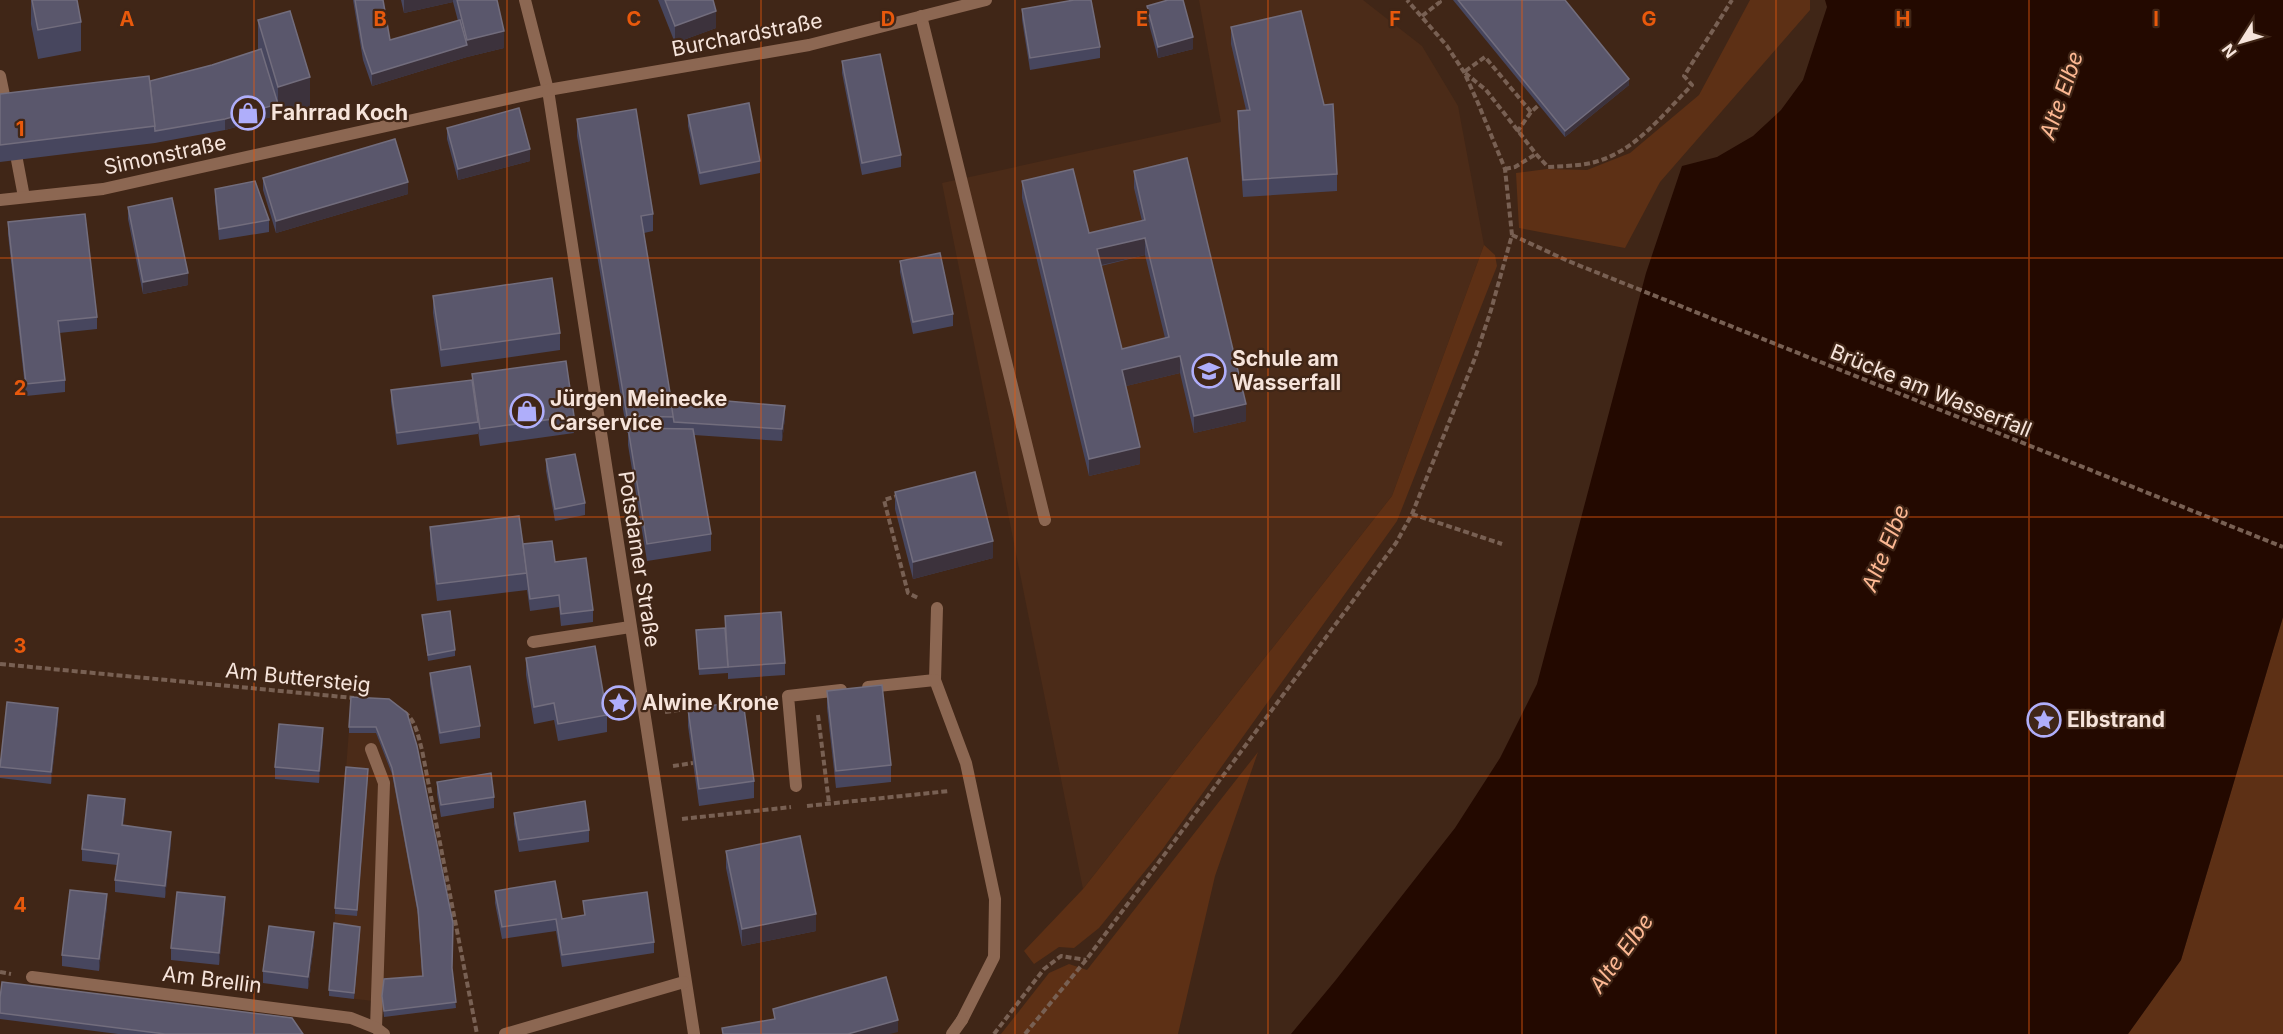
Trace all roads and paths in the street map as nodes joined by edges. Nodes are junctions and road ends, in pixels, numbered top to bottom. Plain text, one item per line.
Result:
1 (525, 0) edge
2 (986, 0) edge
3 (1407, 0) edge
4 (1438, 0) edge
5 (1732, 0) edge
6 (921, 16) junction
7 (1422, 16) junction
8 (1464, 72) junction
9 (0, 76) edge
10 (548, 90) junction
11 (1539, 105) edge
12 (7, 111) edge
13 (1531, 112) junction
14 (1518, 132) junction
15 (1536, 154) junction
16 (17, 160) edge
17 (1505, 169) junction
18 (24, 197) junction
19 (0, 200) edge
20 (1512, 235) junction
21 (905, 494) edge
22 (1412, 514) junction
23 (1045, 520) dead end
24 (1502, 544) dead end
25 (2283, 547) edge
26 (937, 608) joint
27 (630, 627) junction
28 (533, 642) dead end
29 (0, 664) edge
30 (935, 680) junction
31 (816, 693) junction
32 (788, 696) junction
33 (360, 699) edge
34 (734, 703) edge
35 (701, 707) edge
36 (398, 710) edge
37 (661, 712) dead end
38 (371, 748) dead end
39 (832, 748) edge
40 (822, 749) junction
41 (693, 764) edge
42 (670, 766) dead end
43 (796, 786) dead end
44 (972, 788) junction
45 (829, 803) junction
46 (806, 806) dead end
47 (795, 807) dead end
48 (678, 819) dead end
49 (1086, 960) junction
50 (32, 977) dead end
51 (684, 982) junction
52 (380, 1031) edge
53 (477, 1034) edge
54 (505, 1034) edge
55 (694, 1034) edge
56 (952, 1034) edge
57 (994, 1034) edge
58 (1025, 1034) edge

1 - 10 street, Potsdamer Straße
2 - 6 street, Burchardstraße
3 - 7 path
4 - 7 path
5 - 15 path
6 - 10 street, Burchardstraße
6 - 23 street
7 - 8 path
8 - 13 path
8 - 14 path
8 - 17 path
9 - 12 street
10 - 18 street, Simonstraße
10 - 27 street, Potsdamer Straße
11 - 13 path
13 - 14 path
14 - 15 path
15 - 17 path
16 - 18 street
17 - 20 path
18 - 19 street, Simonstraße
20 - 22 path
20 - 25 path, Brücke am Wasserfall
21 - 26 path
22 - 24 path
22 - 49 path
26 - 30 street
27 - 28 street
27 - 51 street, Potsdamer Straße
29 - 33 path, Am Buttersteig
30 - 31 street
30 - 44 street
31 - 32 street
31 - 40 path
32 - 34 path
32 - 43 street
35 - 37 path
36 - 53 path, Am Buttersteig
38 - 52 street
39 - 40 path
40 - 45 path
41 - 42 path
44 - 45 path
44 - 56 street
45 - 46 path
47 - 48 path
49 - 57 path
49 - 58 path
50 - 52 street, Am Brellin
51 - 54 street
51 - 55 street, Potsdamer Straße

